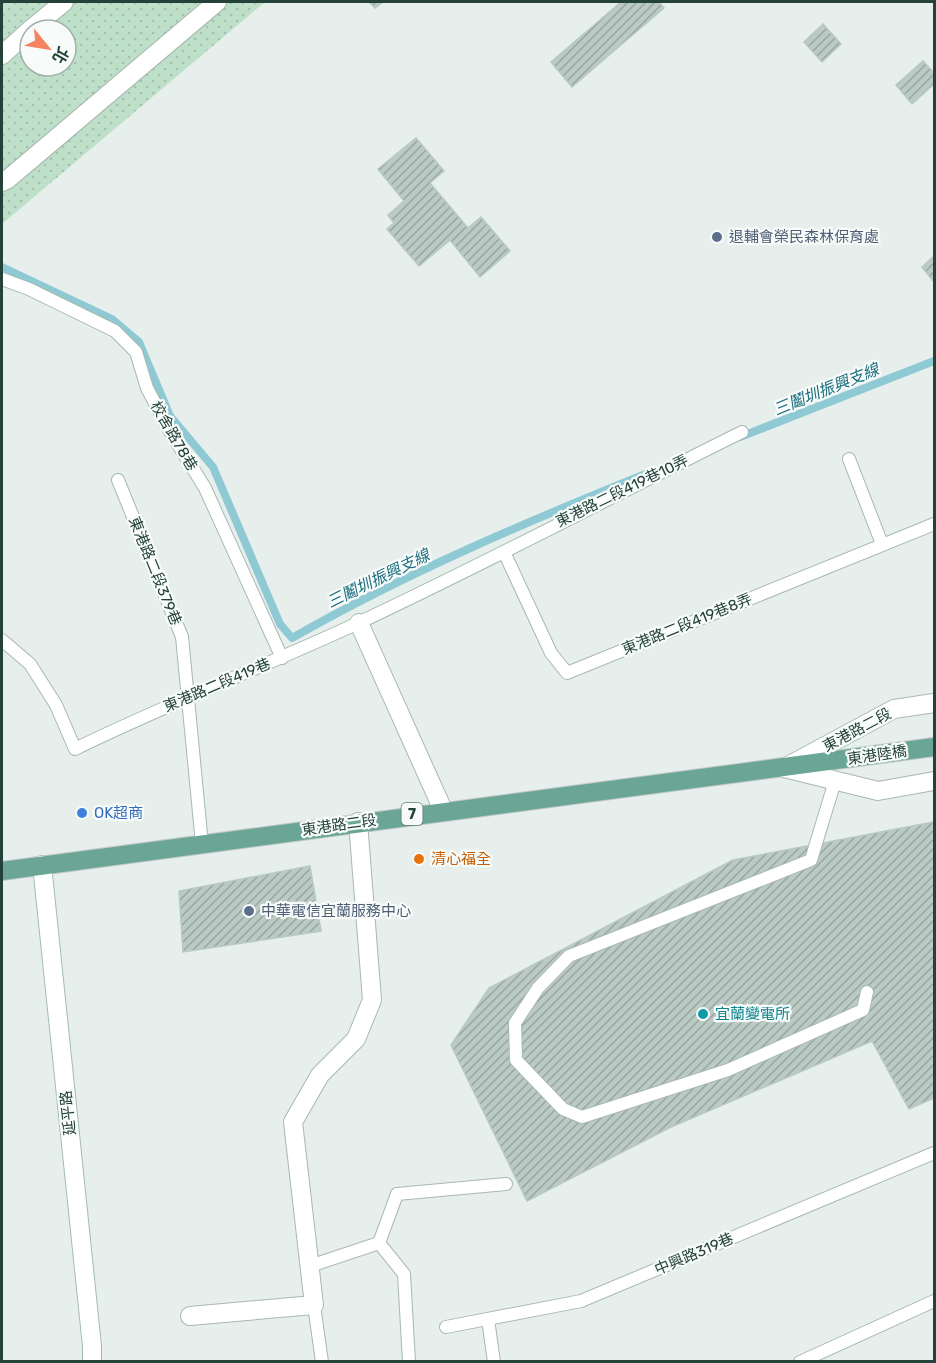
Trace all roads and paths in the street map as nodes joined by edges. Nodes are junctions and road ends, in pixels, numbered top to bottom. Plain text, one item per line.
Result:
1 (64, 2) edge
2 (217, 2) edge
3 (45, 18) edge
4 (18, 41) edge
5 (2, 55) edge
6 (2, 182) edge
7 (2, 279) edge
8 (742, 432) dead end
9 (849, 459) dead end
10 (118, 480) dead end
11 (934, 524) edge
12 (882, 544) junction
13 (504, 552) junction
14 (359, 623) junction
15 (2, 640) edge
16 (282, 658) junction
17 (188, 698) junction
18 (934, 703) edge
19 (934, 747) edge
20 (783, 768) junction
21 (835, 781) junction
22 (934, 782) edge
23 (443, 810) junction
24 (358, 822) junction
25 (202, 844) junction
26 (42, 865) junction
27 (2, 871) edge
28 (867, 992) dead end
29 (934, 1153) edge
30 (506, 1184) dead end
31 (379, 1243) junction
32 (309, 1266) junction
33 (934, 1301) edge
34 (314, 1305) junction
35 (190, 1316) dead end
36 (488, 1319) junction
37 (446, 1326) dead end
38 (92, 1362) edge
39 (322, 1362) edge
40 (408, 1362) edge
41 (494, 1362) edge
42 (800, 1362) edge

1 - 3 street
2 - 6 street
4 - 5 street
7 - 16 lane, 校舍路78巷
8 - 13 lane, 東港路二段419巷10弄
9 - 12 lane
10 - 17 lane, 東港路二段379巷
11 - 12 lane, 東港路二段419巷8弄
12 - 13 lane, 東港路二段419巷8弄
13 - 14 lane, 東港路二段419巷
14 - 16 lane, 東港路二段419巷
14 - 23 street
15 - 17 lane, 東港路二段419巷
16 - 17 lane, 東港路二段419巷
17 - 25 lane, 東港路二段379巷
18 - 20 street, 東港路二段
19 - 20 main road, 東港陸橋 / 7
20 - 21 street, 東港路二段
20 - 23 main road, 東港路二段 / 7
21 - 22 street, 東港路二段
21 - 28 lane
23 - 24 main road, 東港路二段 / 7
24 - 25 main road, 東港路二段 / 7
24 - 32 street
25 - 26 main road, 東港路二段 / 7
26 - 27 main road, 東港路二段 / 7
26 - 38 street, 延平路
29 - 36 lane, 中興路319巷
30 - 31 lane
31 - 32 lane
31 - 40 lane
32 - 34 street
33 - 42 lane
34 - 35 street
34 - 39 lane
36 - 37 lane, 中興路319巷
36 - 41 lane

